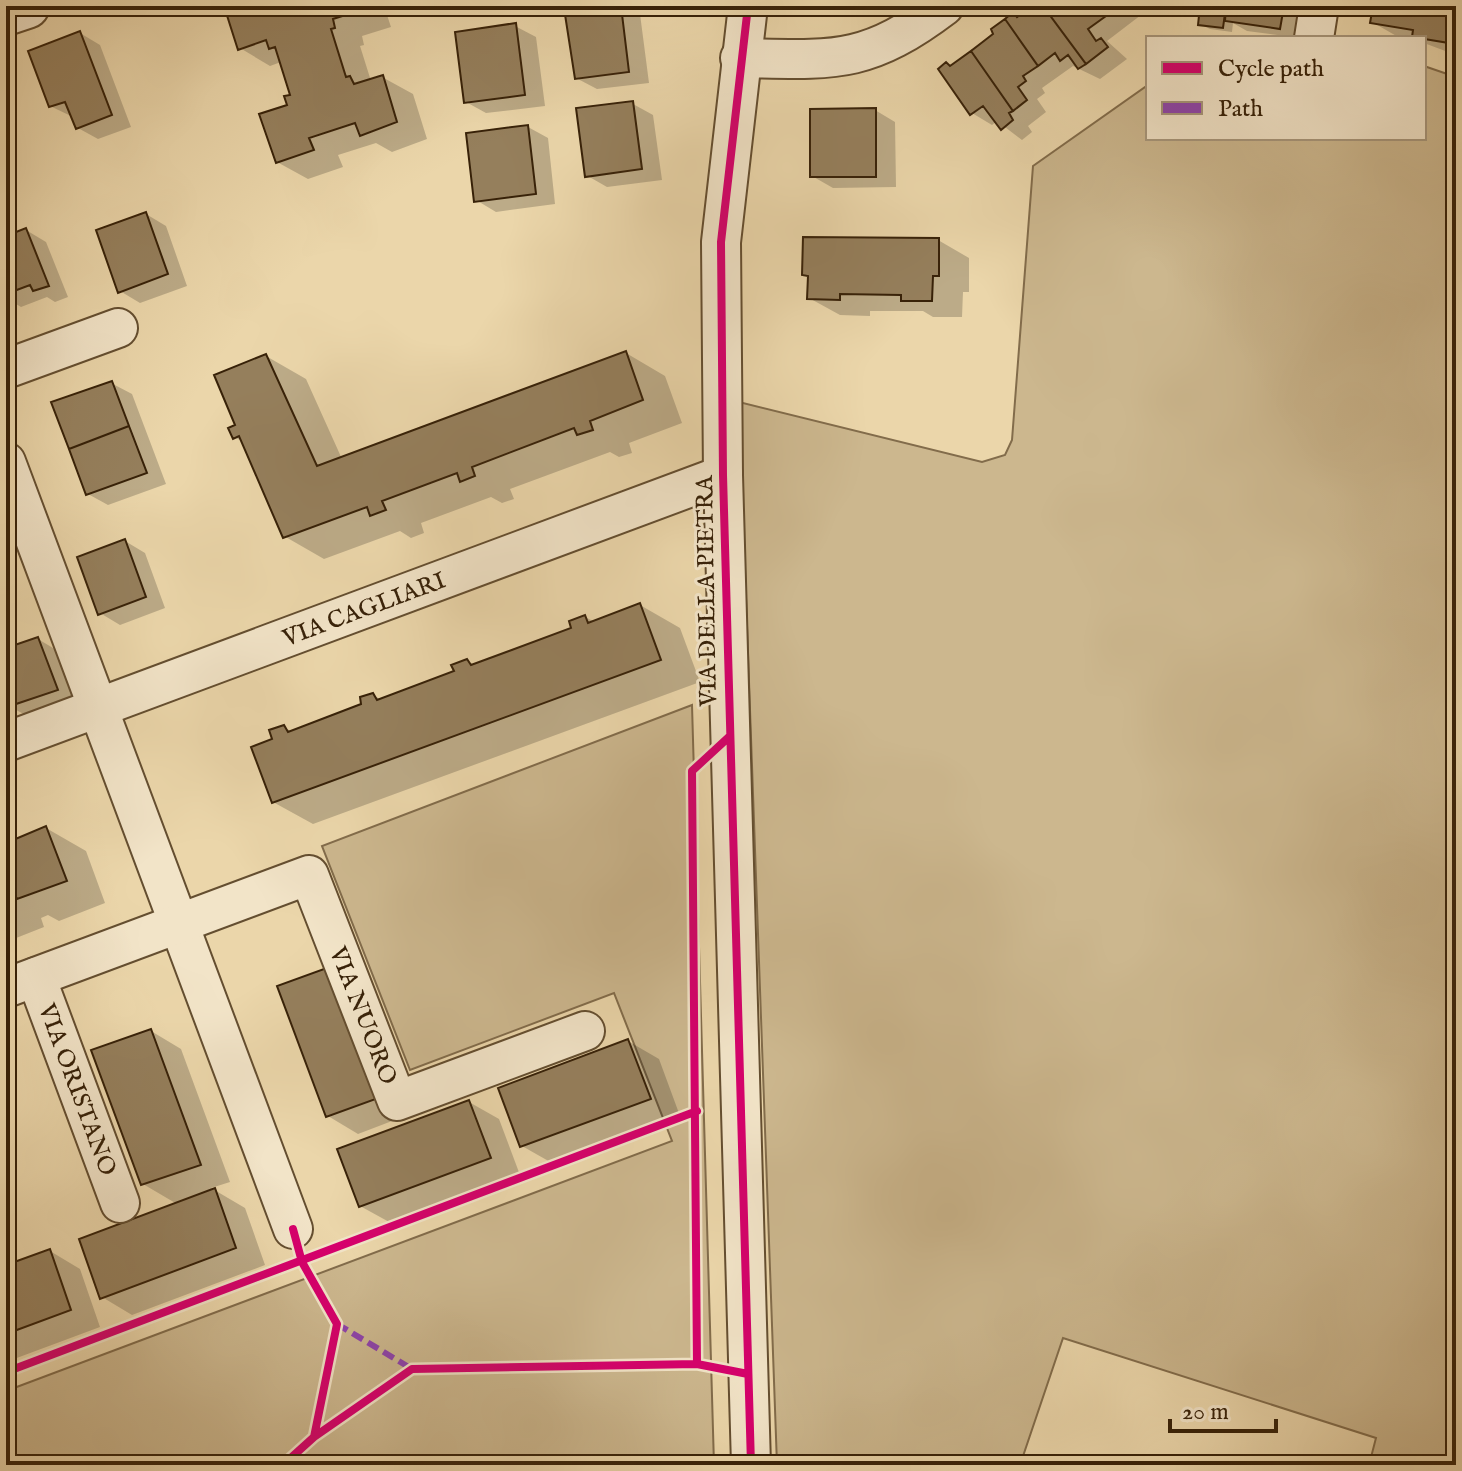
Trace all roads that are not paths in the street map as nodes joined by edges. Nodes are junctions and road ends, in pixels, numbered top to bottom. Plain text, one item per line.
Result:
1 (27, 6) edge
2 (748, 6) edge
3 (944, 6) edge
4 (1319, 6) edge
5 (6, 13) edge
6 (1314, 36) edge
7 (740, 58) junction
8 (118, 328) dead end
9 (6, 369) edge
10 (6, 462) edge
11 (723, 475) junction
12 (98, 708) junction
13 (6, 742) edge
14 (179, 923) junction
15 (21, 982) edge
16 (585, 1031) dead end
17 (120, 1203) dead end
18 (293, 1229) dead end
19 (751, 1465) edge

1 - 5 street
2 - 7 street, VIA DELLA PIETRA
3 - 7 street
4 - 6 street
7 - 11 street, VIA DELLA PIETRA
8 - 9 street
10 - 12 street
11 - 12 street, VIA CAGLIARI
11 - 19 street, VIA DELLA PIETRA
12 - 13 street, VIA CAGLIARI
12 - 14 street
14 - 15 street, VIA ORISTANO
14 - 16 street, VIA NUORO
14 - 18 street
15 - 17 street, VIA ORISTANO

